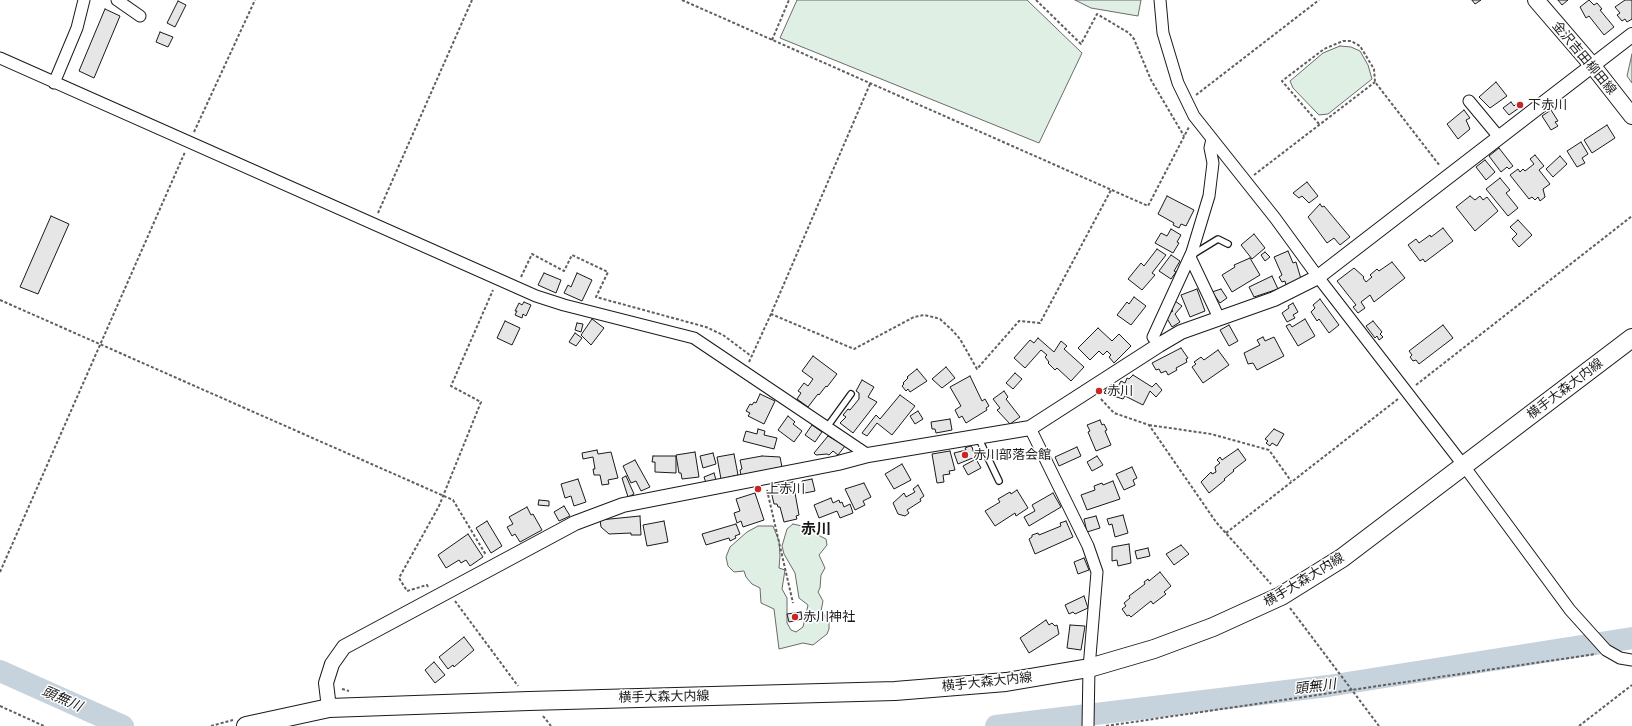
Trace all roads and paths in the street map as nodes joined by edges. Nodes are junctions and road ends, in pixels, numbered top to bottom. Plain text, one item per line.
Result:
1 (84, 0) edge
2 (117, 0) edge
3 (255, 0) edge
4 (472, 0) edge
5 (682, 0) edge
6 (789, 0) edge
7 (1036, 0) edge
8 (1160, 0) edge
9 (1319, 0) edge
10 (1536, 0) edge
11 (140, 16) dead end
12 (1632, 35) edge
13 (772, 40) junction
14 (0, 58) edge
15 (1592, 65) junction
16 (1375, 82) junction
17 (54, 83) junction
18 (870, 84) junction
19 (1469, 101) dead end
20 (1187, 102) junction
21 (1194, 116) junction
22 (1632, 116) edge
23 (1319, 124) junction
24 (1184, 136) junction
25 (1499, 137) junction
26 (1212, 139) junction
27 (190, 142) junction
28 (1448, 176) junction
29 (1246, 182) junction
30 (1111, 190) junction
31 (1632, 216) edge
32 (373, 224) junction
33 (1228, 244) dead end
34 (1190, 257) junction
35 (1318, 277) junction
36 (498, 279) junction
37 (516, 287) junction
38 (0, 300) edge
39 (771, 314) junction
40 (1219, 318) junction
41 (1632, 338) edge
42 (100, 345) junction
43 (1158, 345) junction
44 (751, 356) junction
45 (744, 372) junction
46 (1091, 389) junction
47 (1408, 392) junction
48 (851, 394) dead end
49 (1149, 426) junction
50 (828, 427) junction
51 (1030, 428) junction
52 (978, 437) junction
53 (868, 455) junction
54 (1464, 466) junction
55 (764, 478) junction
56 (999, 481) dead end
57 (1292, 482) junction
58 (443, 496) junction
59 (1226, 532) junction
60 (493, 567) junction
61 (0, 572) edge
62 (442, 594) junction
63 (1281, 596) junction
64 (793, 603) dead end
65 (1606, 650) junction
66 (1632, 660) edge
67 (1089, 668) junction
68 (1632, 685) edge
69 (1354, 691) junction
70 (530, 701) junction
71 (0, 706) edge
72 (329, 708) junction
73 (44, 726) edge
74 (246, 726) edge
75 (551, 726) edge
76 (1088, 726) edge
77 (1106, 726) edge
78 (1379, 726) edge
79 (1579, 726) edge

1 - 17 street
2 - 11 street
3 - 27 path
4 - 32 path
5 - 13 path
6 - 13 path
7 - 24 path
8 - 20 street
9 - 20 path
10 - 15 main road, 金沢吉田柳田線
12 - 15 street
13 - 18 path
14 - 17 street
15 - 22 main road, 金沢吉田柳田線
15 - 25 street
16 - 23 path
16 - 23 path
16 - 28 path
17 - 27 street
18 - 30 path
18 - 39 path
19 - 25 street
20 - 21 street
21 - 24 path
21 - 26 street
23 - 29 path
24 - 30 path
25 - 28 street
26 - 29 street
26 - 34 street
27 - 32 street
27 - 42 path
28 - 35 street
29 - 35 street
30 - 39 path
31 - 47 path
32 - 36 street
33 - 34 lane
34 - 40 street
34 - 43 street
35 - 40 street
35 - 47 street
36 - 37 street
36 - 58 path
37 - 44 path
37 - 45 street
38 - 42 path
39 - 44 path
40 - 43 street
41 - 54 main road, 横手大森大内線
42 - 58 path
42 - 61 path
43 - 46 street
44 - 45 path
45 - 50 street
46 - 49 path
46 - 51 street
47 - 54 street
47 - 57 path
48 - 50 lane
49 - 57 path
49 - 59 path
50 - 53 street
51 - 52 street
51 - 67 street
52 - 53 street
52 - 56 lane
53 - 55 street
54 - 63 main road, 横手大森大内線
54 - 65 street
55 - 60 street
55 - 64 path
57 - 59 path
58 - 60 path
58 - 62 path
59 - 63 path
60 - 62 street
62 - 70 path
62 - 72 street
63 - 67 main road, 横手大森大内線
63 - 69 path
65 - 66 street
65 - 69 path
67 - 70 main road, 横手大森大内線
67 - 76 street
68 - 79 path
69 - 77 path
69 - 78 path
70 - 72 main road, 横手大森大内線
70 - 75 path
71 - 73 path
72 - 74 main road, 横手大森大内線

